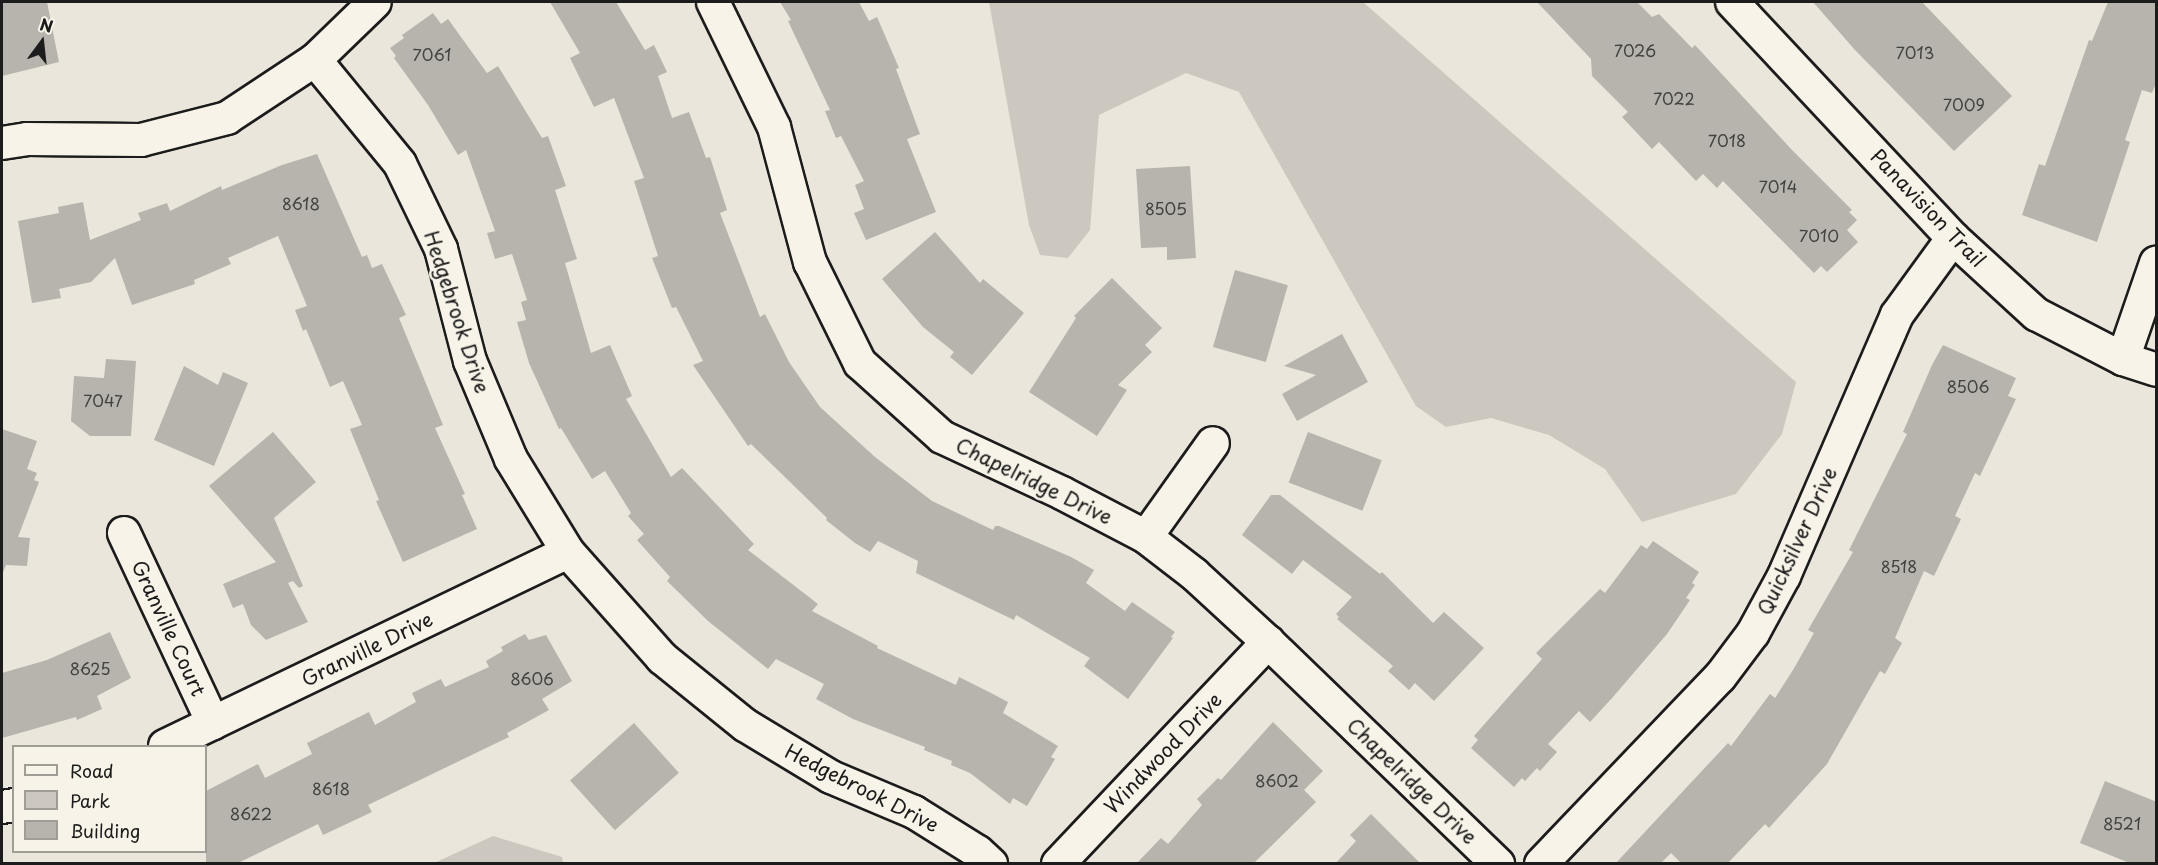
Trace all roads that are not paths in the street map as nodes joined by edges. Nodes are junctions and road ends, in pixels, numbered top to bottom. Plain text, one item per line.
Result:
1 (375, 2) edge
2 (712, 2) edge
3 (1732, 2) edge
4 (315, 60) junction
5 (2, 143) edge
6 (1953, 238) junction
7 (2157, 263) edge
8 (2122, 359) junction
9 (2157, 370) edge
10 (1213, 443) dead end
11 (124, 533) dead end
12 (1146, 537) junction
13 (568, 552) junction
14 (1269, 642) junction
15 (213, 723) junction
16 (169, 745) edge
17 (991, 864) edge
18 (1058, 864) edge
19 (1498, 864) edge
20 (1541, 864) edge

1 - 4 street
2 - 12 street, Chapelridge Drive
3 - 6 street, Panavision Trail
4 - 5 street
4 - 13 street, Hedgebrook Drive
6 - 8 street, Panavision Trail
6 - 20 street, Quicksilver Drive
7 - 8 street
8 - 9 street, Panavision Trail
10 - 12 street
11 - 15 street, Granville Court
12 - 14 street, Chapelridge Drive
13 - 15 street, Granville Drive
13 - 17 street, Hedgebrook Drive
14 - 18 street, Windwood Drive
14 - 19 street, Chapelridge Drive
15 - 16 street, Granville Drive

